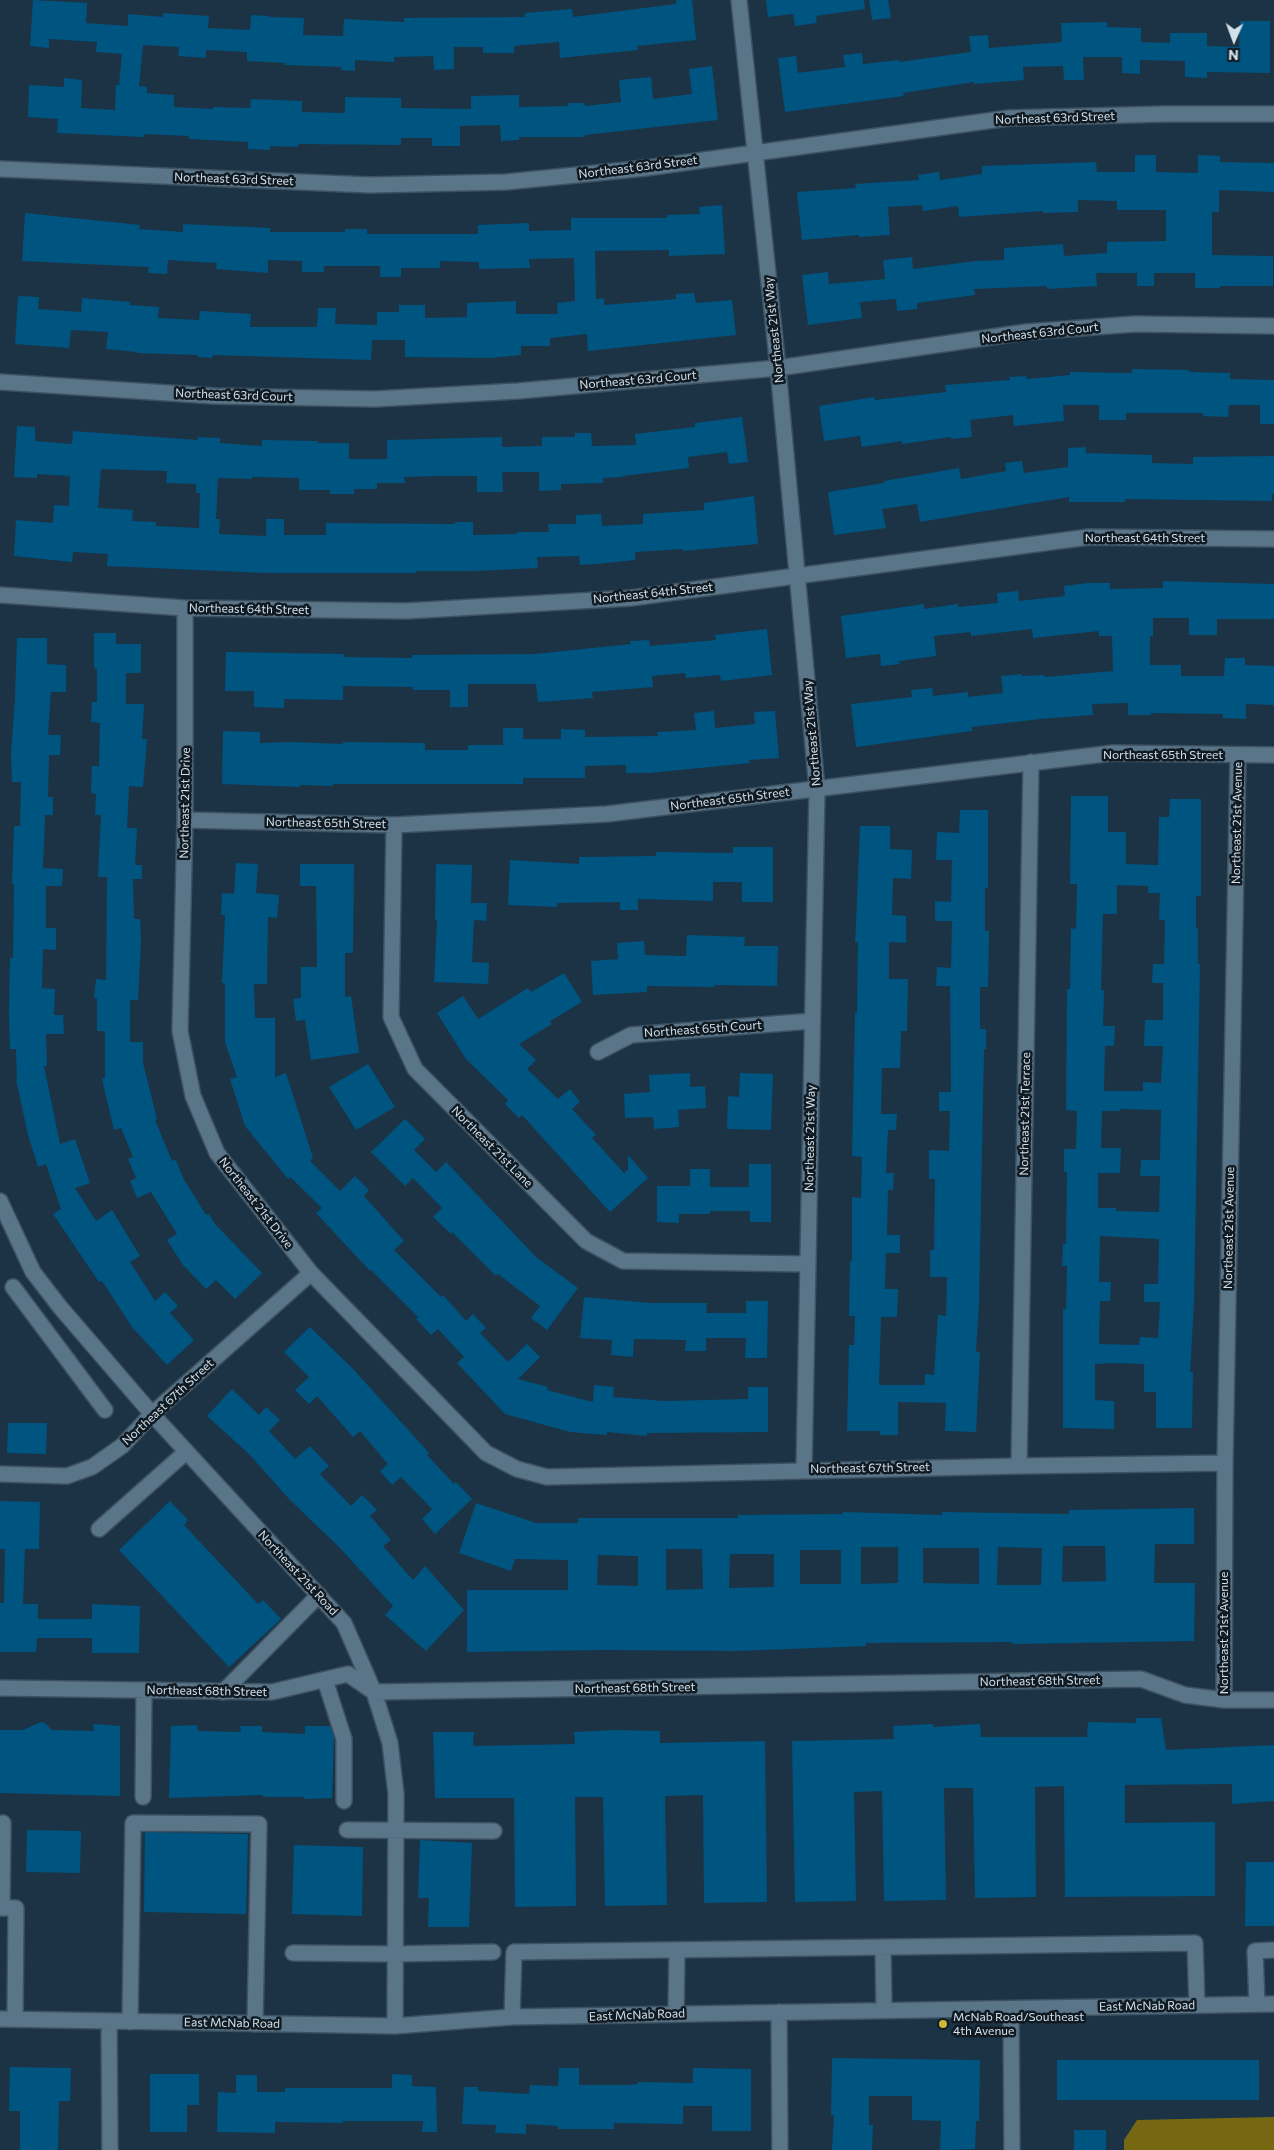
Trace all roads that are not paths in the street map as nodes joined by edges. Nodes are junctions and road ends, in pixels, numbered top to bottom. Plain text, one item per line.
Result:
1 (738, 0) edge
2 (1274, 114) edge
3 (756, 152) junction
4 (0, 169) edge
5 (1274, 326) edge
6 (778, 368) junction
7 (0, 382) edge
8 (1274, 539) edge
9 (798, 575) junction
10 (0, 595) edge
11 (185, 608) junction
12 (1238, 755) junction
13 (1274, 755) edge
14 (1031, 762) junction
15 (817, 789) junction
16 (185, 820) junction
17 (394, 825) junction
18 (812, 1022) junction
19 (598, 1052) dead end
20 (0, 1201) edge
21 (5, 1229) edge
22 (807, 1264) junction
23 (311, 1272) junction
24 (13, 1286) dead end
25 (80, 1331) junction
26 (59, 1349) junction
27 (105, 1410) dead end
28 (152, 1414) junction
29 (186, 1452) junction
30 (1225, 1463) junction
31 (1018, 1466) junction
32 (517, 1469) joint
33 (804, 1470) junction
34 (0, 1474) edge
35 (99, 1529) dead end
36 (319, 1595) junction
37 (325, 1680) junction
38 (0, 1688) edge
39 (144, 1690) junction
40 (223, 1692) junction
41 (374, 1692) junction
42 (1224, 1700) junction
43 (1274, 1700) edge
44 (143, 1797) dead end
45 (344, 1801) dead end
46 (3, 1823) dead end
47 (347, 1830) dead end
48 (396, 1830) junction
49 (494, 1830) dead end
50 (883, 1947) junction
51 (677, 1950) junction
52 (1274, 1950) edge
53 (293, 1952) dead end
54 (493, 1952) dead end
55 (394, 1954) junction
56 (1257, 2004) junction
57 (1274, 2004) edge
58 (1197, 2005) junction
59 (1011, 2009) junction
60 (884, 2010) junction
61 (779, 2012) junction
62 (676, 2014) junction
63 (512, 2017) junction
64 (7, 2019) edge
65 (109, 2021) junction
66 (130, 2022) junction
67 (255, 2024) junction
68 (394, 2026) junction
69 (110, 2150) edge
70 (780, 2150) edge
71 (1012, 2150) edge

1 - 3 street, Northeast 21st Way
2 - 3 street, Northeast 63rd Street
3 - 4 street, Northeast 63rd Street
3 - 6 street, Northeast 21st Way
5 - 6 street, Northeast 63rd Court
6 - 7 street, Northeast 63rd Court
6 - 9 street, Northeast 21st Way
8 - 9 street, Northeast 64th Street
9 - 11 street, Northeast 64th Street
9 - 15 street, Northeast 21st Way
10 - 11 street, Northeast 64th Street
11 - 16 street, Northeast 21st Drive
12 - 13 street, Northeast 65th Street
12 - 14 street, Northeast 65th Street
12 - 30 street, Northeast 21st Avenue
14 - 15 street, Northeast 65th Street
14 - 31 street, Northeast 21st Terrace
15 - 17 street, Northeast 65th Street
15 - 18 street, Northeast 21st Way
16 - 17 street, Northeast 65th Street
16 - 23 street, Northeast 21st Drive
17 - 22 street, Northeast 21st Lane
18 - 19 street, Northeast 65th Court
18 - 22 street, Northeast 21st Way
20 - 21 street, Northeast 21st Road
21 - 25 street, Northeast 21st Road
22 - 33 street, Northeast 21st Way
23 - 28 street, Northeast 67th Street
23 - 32 street, Northeast 21st Drive
24 - 26 street
25 - 26 street
25 - 28 street, Northeast 21st Road
26 - 27 street
28 - 29 street, Northeast 21st Road
28 - 34 street, Northeast 67th Street
29 - 35 street
29 - 36 street, Northeast 21st Road
30 - 31 street, Northeast 67th Street
30 - 42 street, Northeast 21st Avenue
31 - 33 street, Northeast 67th Street
32 - 33 street, Northeast 67th Street
36 - 40 street
36 - 41 street, Northeast 21st Road
37 - 40 street, Northeast 68th Street
37 - 41 street, Northeast 68th Street
37 - 45 street
38 - 39 street, Northeast 68th Street
39 - 40 street, Northeast 68th Street
39 - 44 street
41 - 42 street, Northeast 68th Street
41 - 48 street, Northeast 21st Road
42 - 43 street, Northeast 68th Street
46 - 64 street
47 - 48 street
48 - 49 street
48 - 55 street, Northeast 21st Road
50 - 51 street
50 - 58 street
50 - 60 street
51 - 62 street
51 - 63 street
52 - 56 street
53 - 55 street
54 - 55 street
55 - 68 street, Northeast 21st Road
56 - 57 street, East McNab Road
56 - 58 street, East McNab Road
58 - 59 street, East McNab Road
59 - 60 street, East McNab Road
59 - 71 street
60 - 61 street, East McNab Road
61 - 62 street, East McNab Road
61 - 70 street
62 - 63 street, East McNab Road
63 - 68 street, East McNab Road
64 - 65 street, East McNab Road
65 - 66 street, East McNab Road
65 - 69 street
66 - 67 street, East McNab Road
66 - 67 street
67 - 68 street, East McNab Road

